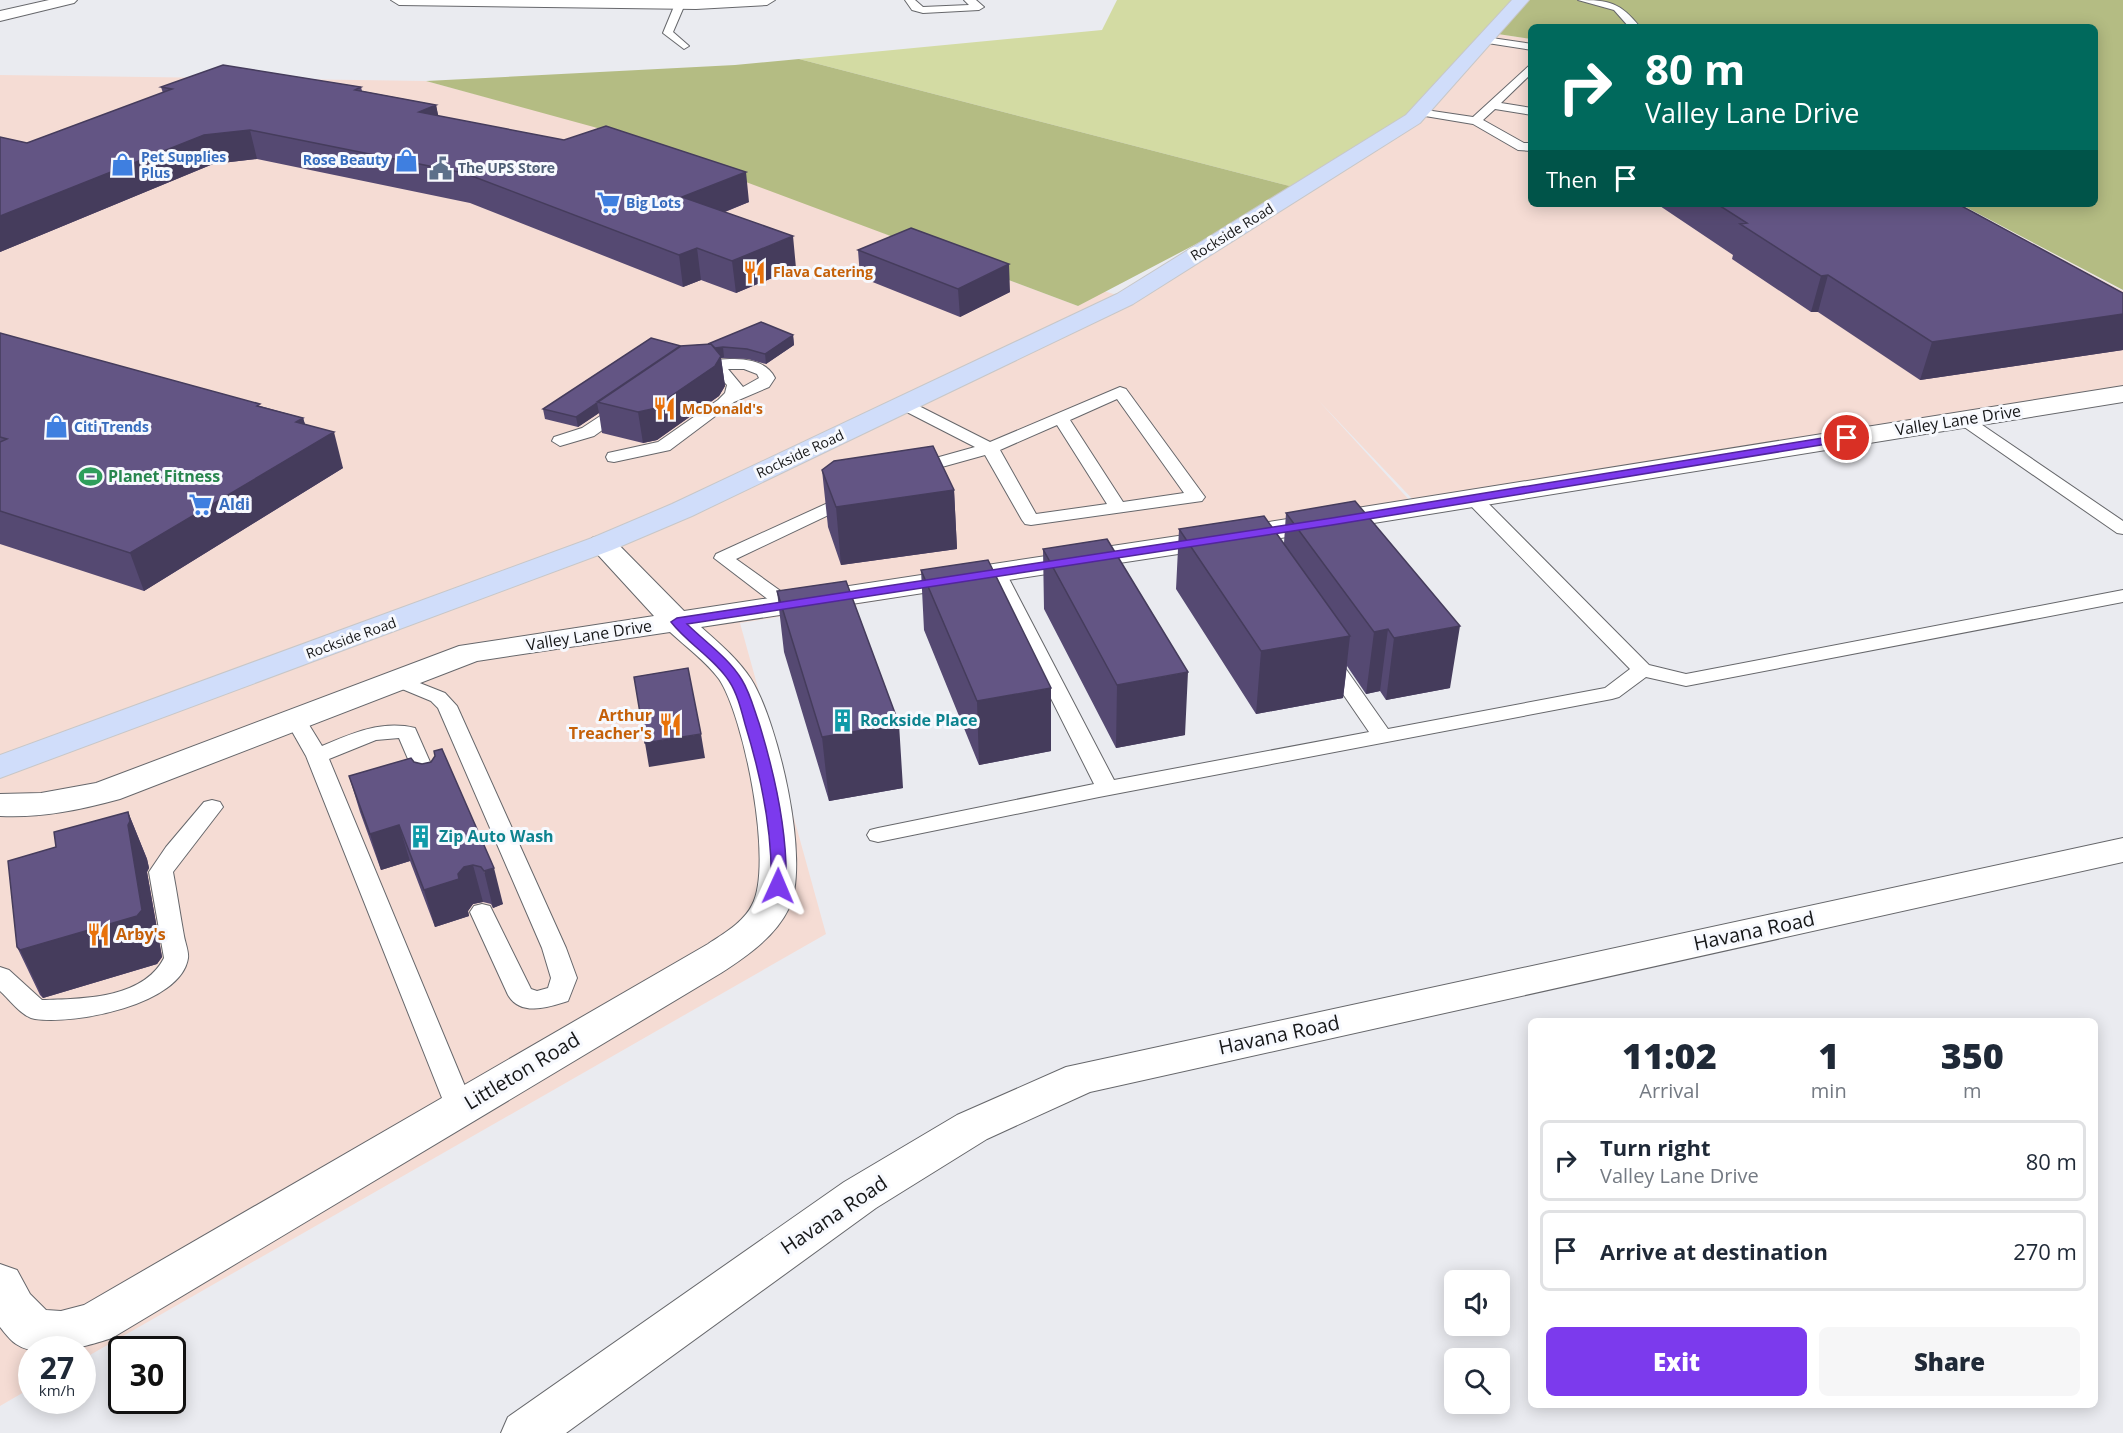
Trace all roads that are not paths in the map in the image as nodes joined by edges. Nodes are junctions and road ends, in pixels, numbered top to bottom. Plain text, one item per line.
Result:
1 (69, 0) edge
2 (399, 0) edge
3 (767, 0) edge
4 (910, 0) edge
5 (969, 0) edge
6 (1521, 0) edge
7 (1583, 0) edge
8 (680, 4) junction
9 (0, 16) edge
10 (1632, 24) edge
11 (1485, 40) junction
12 (684, 46) dead end
13 (1528, 46) edge
14 (1528, 70) edge
15 (1492, 105) junction
16 (1528, 111) edge
17 (1419, 112) junction
18 (1476, 121) junction
19 (1528, 147) edge
20 (708, 365) junction
21 (679, 369) edge
22 (2123, 394) edge
23 (728, 399) junction
24 (633, 401) edge
25 (903, 405) junction
26 (1060, 417) junction
27 (1963, 419) junction
28 (560, 441) dead end
29 (990, 448) junction
30 (614, 458) dead end
31 (895, 477) edge
32 (863, 492) edge
33 (1474, 499) junction
34 (1118, 508) junction
35 (2123, 529) edge
36 (602, 544) junction
37 (997, 573) junction
38 (2123, 596) edge
39 (789, 606) junction
40 (677, 622) junction
41 (1318, 642) edge
42 (1642, 670) junction
43 (397, 680) junction
44 (296, 719) junction
45 (1382, 736) junction
46 (317, 756) junction
47 (0, 767) edge
48 (1107, 788) junction
49 (432, 790) edge
50 (0, 805) edge
51 (212, 807) dead end
52 (878, 835) dead end
53 (2123, 850) edge
54 (482, 912) dead end
55 (0, 976) edge
56 (460, 1108) junction
57 (0, 1284) edge
58 (526, 1433) edge

1 - 9 street
2 - 8 street
3 - 8 street
4 - 5 lane
6 - 11 main road, Rockside Road
7 - 10 lane
8 - 12 lane
11 - 13 lane
11 - 17 main road, Rockside Road
14 - 15 lane
15 - 16 lane
15 - 18 lane
17 - 18 lane
17 - 25 main road, Rockside Road
18 - 19 lane
20 - 21 lane
20 - 23 lane
20 - 23 lane
22 - 27 street, Valley Lane Drive
23 - 30 lane
24 - 28 lane
25 - 29 lane
25 - 36 main road, Rockside Road
26 - 29 lane
26 - 34 lane
26 - 34 lane
27 - 33 street, Valley Lane Drive
27 - 35 lane
29 - 31 lane
29 - 34 lane
32 - 39 lane
33 - 37 street, Valley Lane Drive
33 - 42 lane
36 - 40 street, Littleton Road
36 - 47 main road, Rockside Road
37 - 39 street, Valley Lane Drive
37 - 48 lane
38 - 42 lane
39 - 40 street, Valley Lane Drive
40 - 43 street, Valley Lane Drive
40 - 56 street, Littleton Road
41 - 45 lane
42 - 45 lane
43 - 44 street, Valley Lane Drive
43 - 54 lane
44 - 46 lane
44 - 50 street, Valley Lane Drive
45 - 48 lane
46 - 49 lane
46 - 56 lane
48 - 52 lane
51 - 55 lane
53 - 58 street, Havana Road
56 - 57 street, Littleton Road

